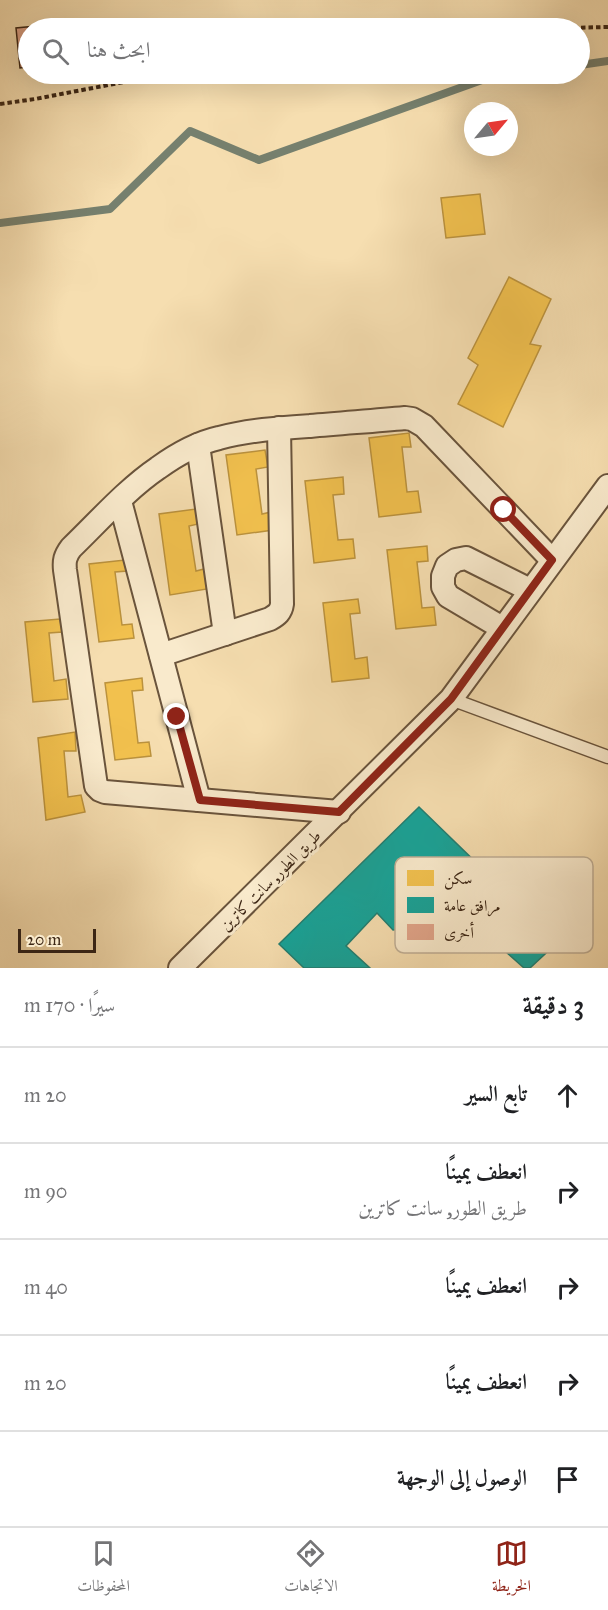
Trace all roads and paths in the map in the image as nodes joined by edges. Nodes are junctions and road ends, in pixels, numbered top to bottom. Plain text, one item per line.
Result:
1 (590, 27) edge
2 (608, 27) edge
3 (114, 84) edge
4 (0, 104) edge
5 (279, 428) junction
6 (198, 445) junction
7 (608, 486) edge
8 (120, 501) junction
9 (552, 560) junction
10 (530, 590) junction
11 (502, 628) junction
12 (225, 634) junction
13 (161, 655) junction
14 (451, 699) junction
15 (608, 758) edge
16 (200, 800) junction
17 (339, 812) junction
18 (180, 968) edge

1 - 2 path
3 - 4 path
5 - 6 street
5 - 9 street
5 - 12 street
6 - 8 street
6 - 12 street
7 - 9 street, طريق الطور, سانت كاترين
8 - 13 street
8 - 16 street
9 - 10 street, طريق الطور, سانت كاترين
10 - 11 street, طريق الطور, سانت كاترين
10 - 11 street
11 - 14 street, طريق الطور, سانت كاترين
12 - 13 street
13 - 16 street
14 - 15 lane
14 - 17 street, طريق الطور, سانت كاترين
16 - 17 street
17 - 18 street, طريق الطور, سانت كاترين

